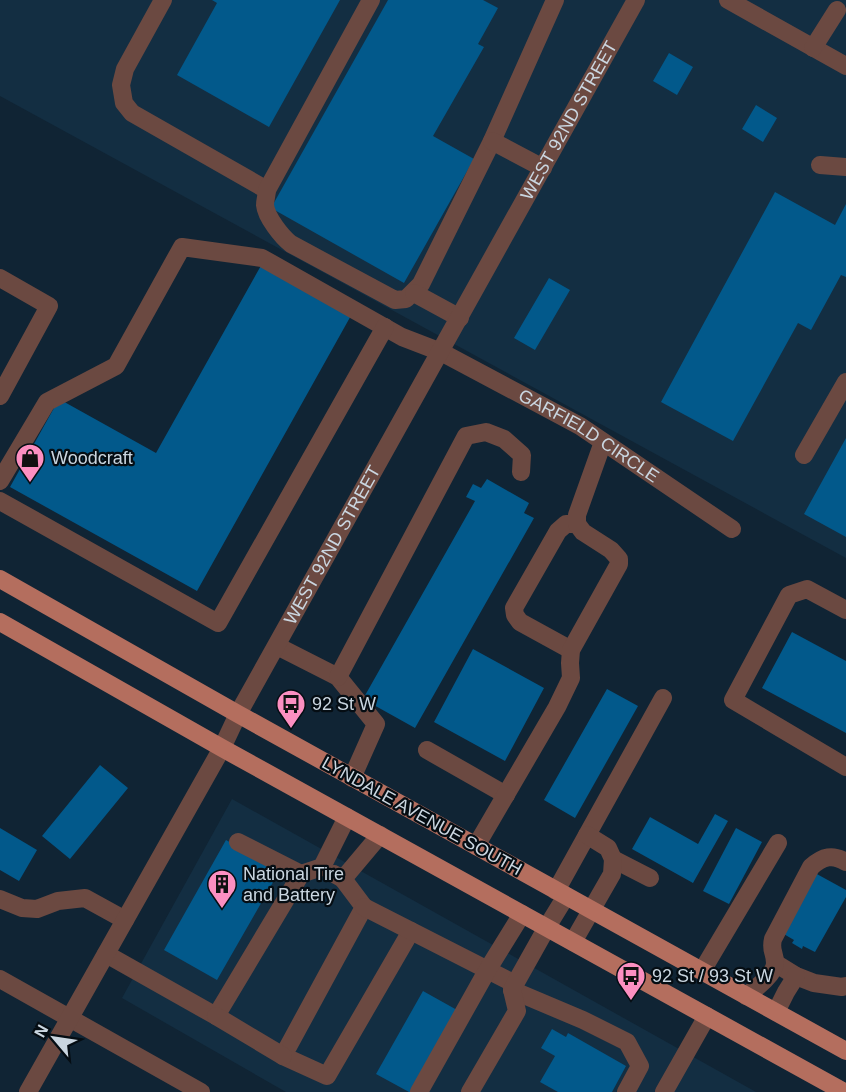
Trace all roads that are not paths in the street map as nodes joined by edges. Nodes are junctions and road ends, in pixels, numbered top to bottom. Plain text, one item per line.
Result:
1 (163, 0) edge
2 (371, 0) edge
3 (555, 0) edge
4 (636, 0) edge
5 (728, 0) edge
6 (835, 8) edge
7 (813, 48) junction
8 (846, 66) edge
9 (492, 141) junction
10 (820, 165) dead end
11 (846, 167) edge
12 (543, 168) junction
13 (267, 190) junction
14 (0, 278) edge
15 (414, 293) junction
16 (460, 318) junction
17 (386, 327) junction
18 (441, 352) junction
19 (846, 382) edge
20 (0, 396) edge
21 (603, 442) junction
22 (804, 454) dead end
23 (521, 472) dead end
24 (0, 481) edge
25 (0, 501) edge
26 (577, 524) junction
27 (732, 529) dead end
28 (0, 579) edge
29 (846, 610) edge
30 (0, 622) edge
31 (277, 646) junction
32 (571, 650) junction
33 (338, 677) junction
34 (663, 698) dead end
35 (238, 714) junction
36 (222, 748) junction
37 (427, 750) dead end
38 (846, 766) edge
39 (352, 777) junction
40 (506, 795) junction
41 (347, 817) junction
42 (380, 835) junction
43 (588, 835) junction
44 (238, 842) dead end
45 (778, 843) dead end
46 (476, 846) junction
47 (613, 859) junction
48 (846, 862) edge
49 (322, 867) junction
50 (301, 874) junction
51 (650, 878) dead end
52 (343, 879) junction
53 (561, 893) junction
54 (0, 899) edge
55 (364, 907) junction
56 (592, 910) junction
57 (522, 914) junction
58 (125, 920) junction
59 (547, 927) junction
60 (411, 931) junction
61 (573, 942) junction
62 (106, 954) junction
63 (775, 963) junction
64 (488, 969) junction
65 (702, 971) junction
66 (796, 976) junction
67 (0, 979) edge
68 (846, 986) edge
69 (514, 987) junction
70 (746, 996) junction
71 (776, 1012) junction
72 (216, 1016) junction
73 (707, 1016) junction
74 (69, 1018) junction
75 (846, 1051) edge
76 (283, 1056) junction
77 (328, 1084) edge
78 (672, 1089) edge
79 (28, 1092) edge
80 (201, 1092) edge
81 (419, 1092) edge
82 (471, 1092) edge
83 (626, 1092) edge
84 (844, 1092) edge

1 - 13 street
2 - 13 street
3 - 9 street
4 - 12 street, WEST 92ND STREET
5 - 7 street
6 - 7 street
7 - 8 street
9 - 12 street
9 - 15 street
10 - 11 street
12 - 16 street, WEST 92ND STREET
13 - 15 street
14 - 20 street
15 - 16 street
16 - 18 street, WEST 92ND STREET
17 - 18 street, GARFIELD CIRCLE
17 - 24 street, GARFIELD CIRCLE
17 - 25 street
18 - 21 street, GARFIELD CIRCLE
18 - 31 street, WEST 92ND STREET
19 - 22 street
21 - 26 street
21 - 27 street, GARFIELD CIRCLE
23 - 33 street
26 - 32 street
26 - 32 street
28 - 35 main road, LYNDALE AVENUE SOUTH
29 - 38 street
30 - 36 main road, LYNDALE AVENUE SOUTH
31 - 33 street
31 - 35 street, WEST 92ND STREET
32 - 40 street
33 - 39 street
34 - 43 street
35 - 36 street, WEST 92ND STREET
35 - 39 main road, LYNDALE AVENUE SOUTH
36 - 41 main road, LYNDALE AVENUE SOUTH
36 - 58 street, WEST 92ND STREET
37 - 40 street
39 - 46 main road, LYNDALE AVENUE SOUTH
40 - 46 street
41 - 42 main road, LYNDALE AVENUE SOUTH
41 - 49 street
42 - 52 street
42 - 57 main road, LYNDALE AVENUE SOUTH
43 - 47 street
43 - 53 street
44 - 50 street
45 - 65 street
46 - 53 main road, LYNDALE AVENUE SOUTH
47 - 51 street
47 - 56 street
48 - 63 street
49 - 50 street
49 - 52 street
50 - 72 street
52 - 55 street
53 - 56 main road, LYNDALE AVENUE SOUTH
53 - 59 street
54 - 58 street
55 - 60 street
55 - 76 street
56 - 61 street
56 - 65 main road, LYNDALE AVENUE SOUTH
57 - 59 main road, LYNDALE AVENUE SOUTH
57 - 64 street
58 - 62 street, WEST 92ND STREET
59 - 61 main road, LYNDALE AVENUE SOUTH
59 - 69 street
60 - 64 street
60 - 77 street
61 - 73 main road, LYNDALE AVENUE SOUTH
62 - 72 street
62 - 74 street, WEST 92ND STREET
63 - 66 street
63 - 70 street
64 - 69 street
64 - 81 street
65 - 70 main road, LYNDALE AVENUE SOUTH
66 - 68 street
66 - 71 street
67 - 74 street
69 - 82 street
69 - 83 street
70 - 71 main road, LYNDALE AVENUE SOUTH
71 - 75 main road, LYNDALE AVENUE SOUTH
72 - 76 street
73 - 78 street
73 - 84 main road, LYNDALE AVENUE SOUTH
74 - 79 street, WEST 92ND STREET
74 - 80 street
76 - 77 street

